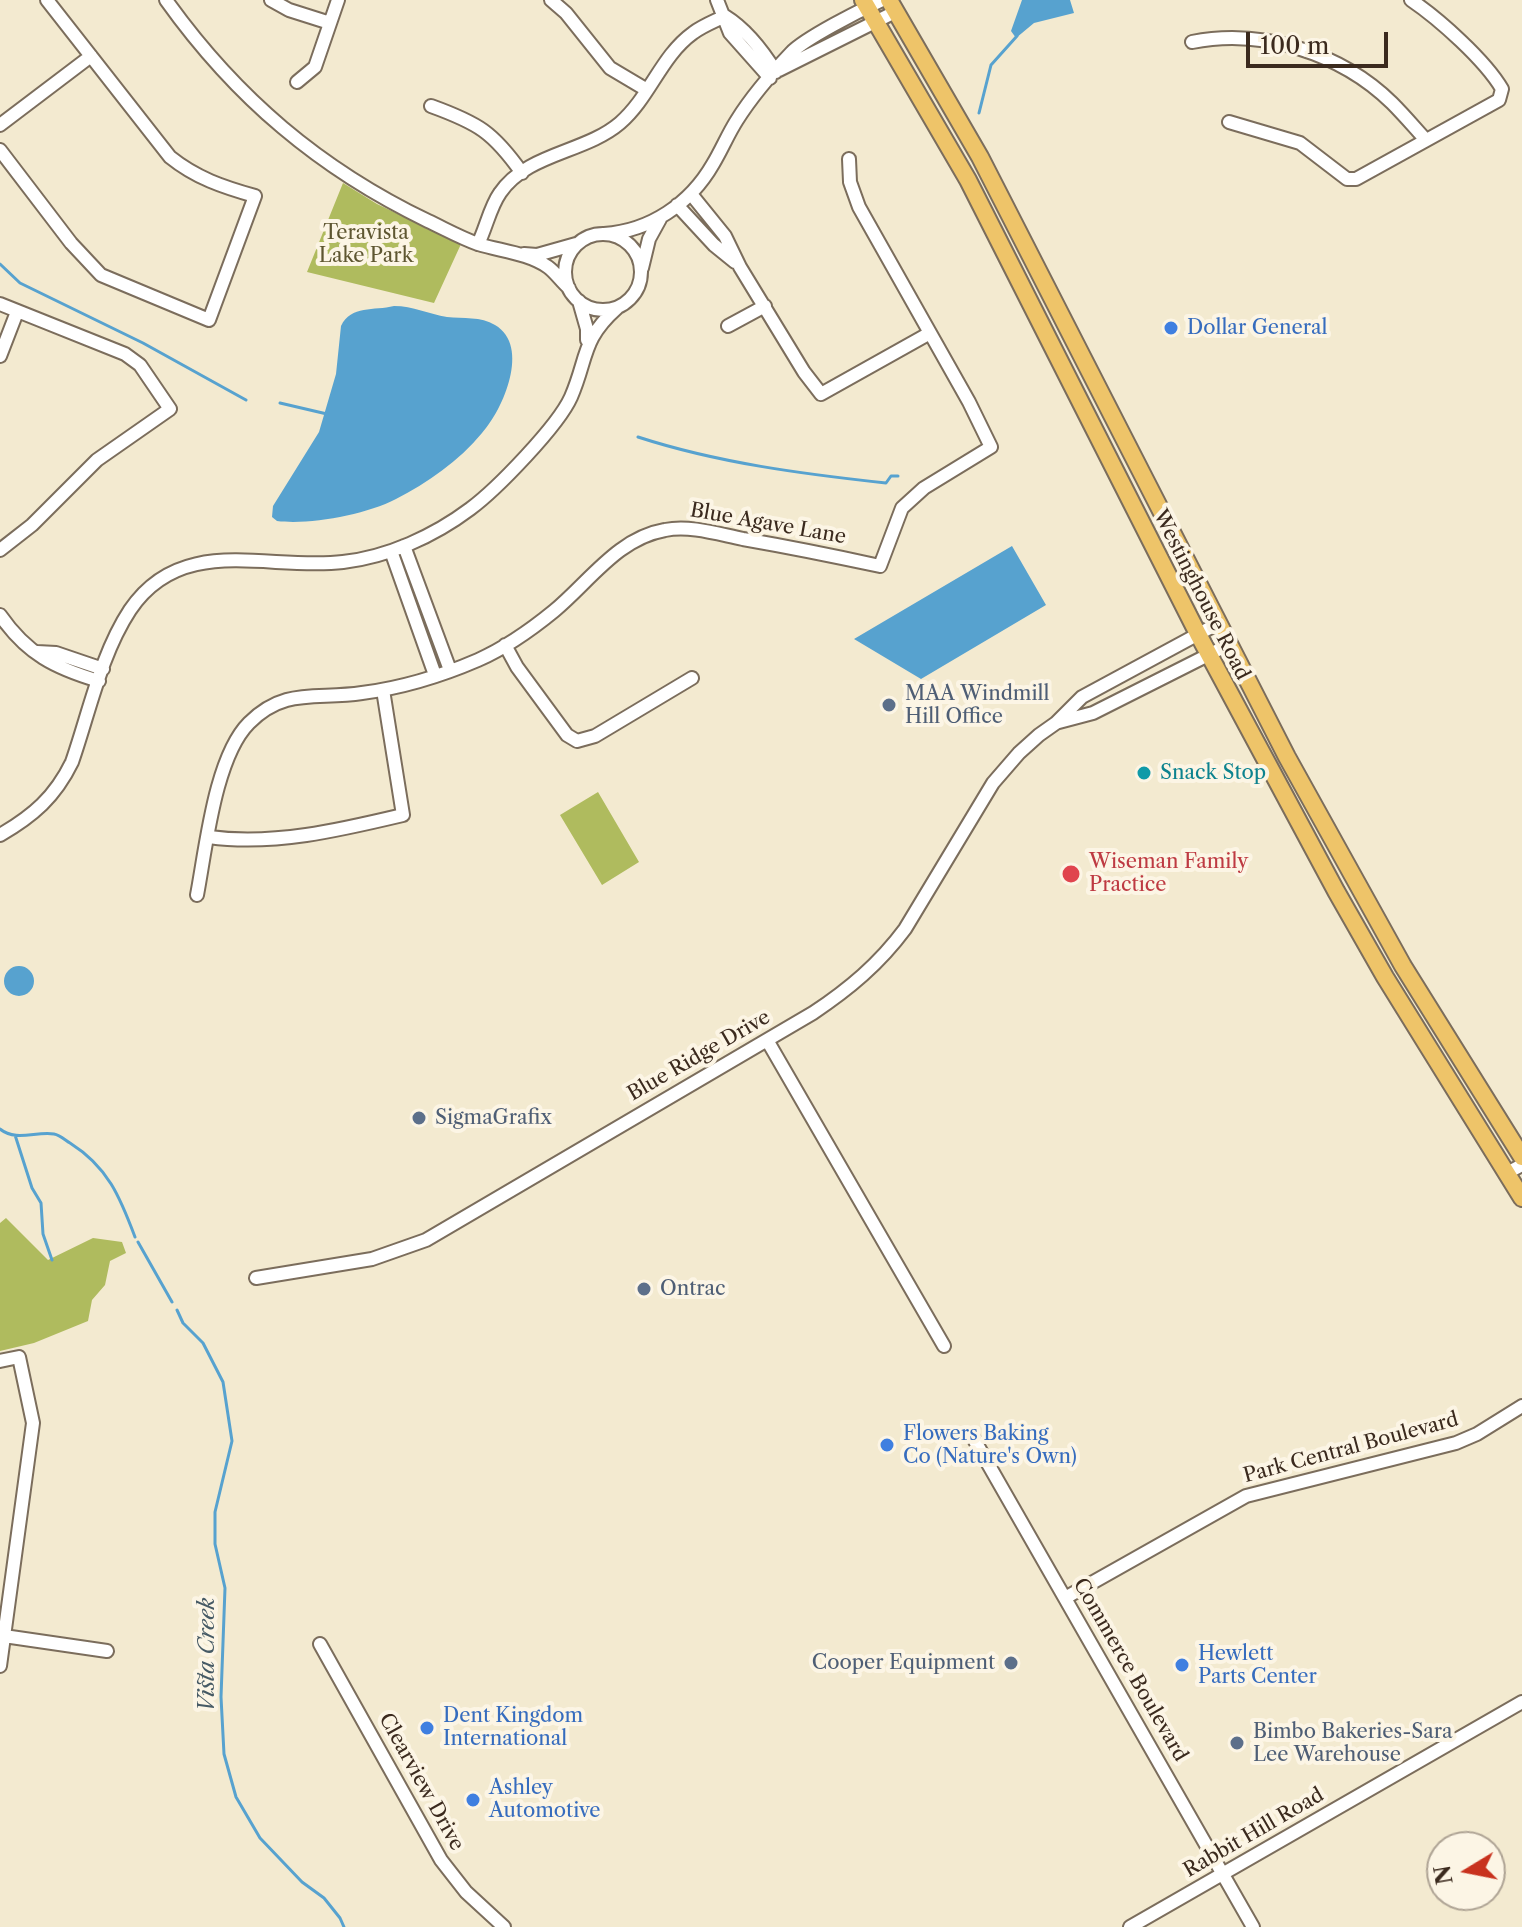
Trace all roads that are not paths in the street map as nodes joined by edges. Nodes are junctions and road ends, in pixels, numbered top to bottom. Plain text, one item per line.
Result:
1 (47, 0) edge
2 (166, 0) edge
3 (271, 0) edge
4 (338, 0) edge
5 (551, 0) edge
6 (717, 0) edge
7 (1411, 0) edge
8 (892, 6) edge
9 (872, 7) edge
10 (725, 16) junction
11 (330, 23) junction
12 (1192, 42) dead end
13 (91, 56) junction
14 (773, 75) junction
15 (297, 82) dead end
16 (647, 90) junction
17 (431, 106) dead end
18 (1229, 122) dead end
19 (0, 125) edge
20 (1426, 140) junction
21 (0, 150) edge
22 (849, 159) dead end
23 (522, 173) junction
24 (691, 194) junction
25 (677, 205) junction
26 (660, 219) junction
27 (604, 234) junction
28 (579, 243) junction
29 (478, 244) junction
30 (516, 254) junction
31 (740, 267) junction
32 (641, 271) junction
33 (569, 288) junction
34 (579, 301) junction
35 (0, 304) edge
36 (765, 306) junction
37 (617, 308) junction
38 (17, 312) junction
39 (728, 326) dead end
40 (930, 333) junction
41 (586, 348) junction
42 (0, 356) edge
43 (404, 546) junction
44 (0, 550) edge
45 (391, 551) junction
46 (0, 615) edge
47 (1217, 624) junction
48 (1198, 634) junction
49 (505, 645) junction
50 (1228, 645) junction
51 (1209, 655) junction
52 (450, 670) junction
53 (101, 675) junction
54 (435, 675) junction
55 (692, 678) dead end
56 (383, 690) junction
57 (1056, 723) junction
58 (0, 835) edge
59 (209, 837) junction
60 (197, 895) dead end
61 (767, 1040) junction
62 (1520, 1149) edge
63 (1509, 1165) edge
64 (1522, 1198) edge
65 (256, 1278) dead end
66 (944, 1346) dead end
67 (0, 1361) edge
68 (1522, 1406) edge
69 (971, 1434) dead end
70 (1065, 1598) junction
71 (4, 1636) junction
72 (320, 1644) dead end
73 (107, 1651) dead end
74 (0, 1666) edge
75 (1522, 1702) edge
76 (1223, 1874) junction
77 (504, 1927) edge
78 (1130, 1927) edge
79 (1253, 1927) edge

1 - 13 street
2 - 29 street
3 - 11 street
4 - 11 street
5 - 16 street
6 - 10 street
7 - 20 street
8 - 9 street
8 - 47 main road, Westinghouse Road
9 - 14 street
9 - 48 main road, Westinghouse Road
10 - 14 street
10 - 16 street
11 - 15 street
12 - 20 street
13 - 19 street
13 - 21 street
14 - 24 street
16 - 23 street
17 - 23 street
18 - 20 street
22 - 40 street, Blue Agave Lane
23 - 29 street
24 - 25 street
24 - 31 street
25 - 26 street
25 - 31 street
26 - 27 street
26 - 32 street
27 - 28 street
27 - 32 street
28 - 30 street
28 - 33 street
29 - 30 street
30 - 33 street
31 - 36 street
32 - 37 street
33 - 34 street
34 - 37 street
34 - 41 street
35 - 38 street
36 - 39 street
36 - 40 street
37 - 41 street
38 - 42 street
38 - 44 street
40 - 49 street, Blue Agave Lane
41 - 43 street
43 - 45 street
43 - 52 street
45 - 53 street
45 - 54 street
46 - 53 street
47 - 48 street, Blue Ridge Drive
47 - 50 main road, Westinghouse Road
48 - 51 main road, Westinghouse Road
48 - 57 street, Blue Ridge Drive
49 - 52 street, Blue Agave Lane
49 - 55 street
50 - 51 street, Blue Ridge Drive
50 - 62 main road, Westinghouse Road
51 - 57 street, Blue Ridge Drive
51 - 63 main road, Westinghouse Road
52 - 54 street, Blue Agave Lane
53 - 58 street
54 - 56 street, Blue Agave Lane
56 - 59 street, Blue Agave Lane
56 - 59 street
57 - 61 street, Blue Ridge Drive
59 - 60 street, Blue Agave Lane
61 - 65 street, Blue Ridge Drive
61 - 66 street
62 - 63 street
63 - 64 main road, Westinghouse Road
67 - 71 street
68 - 70 street, Park Central Boulevard
69 - 70 street, Commerce Boulevard
70 - 76 street, Commerce Boulevard
71 - 73 street
71 - 74 street
72 - 77 street, Clearview Drive
75 - 76 street, Rabbit Hill Road
76 - 78 street, Rabbit Hill Road
76 - 79 street, Commerce Boulevard

